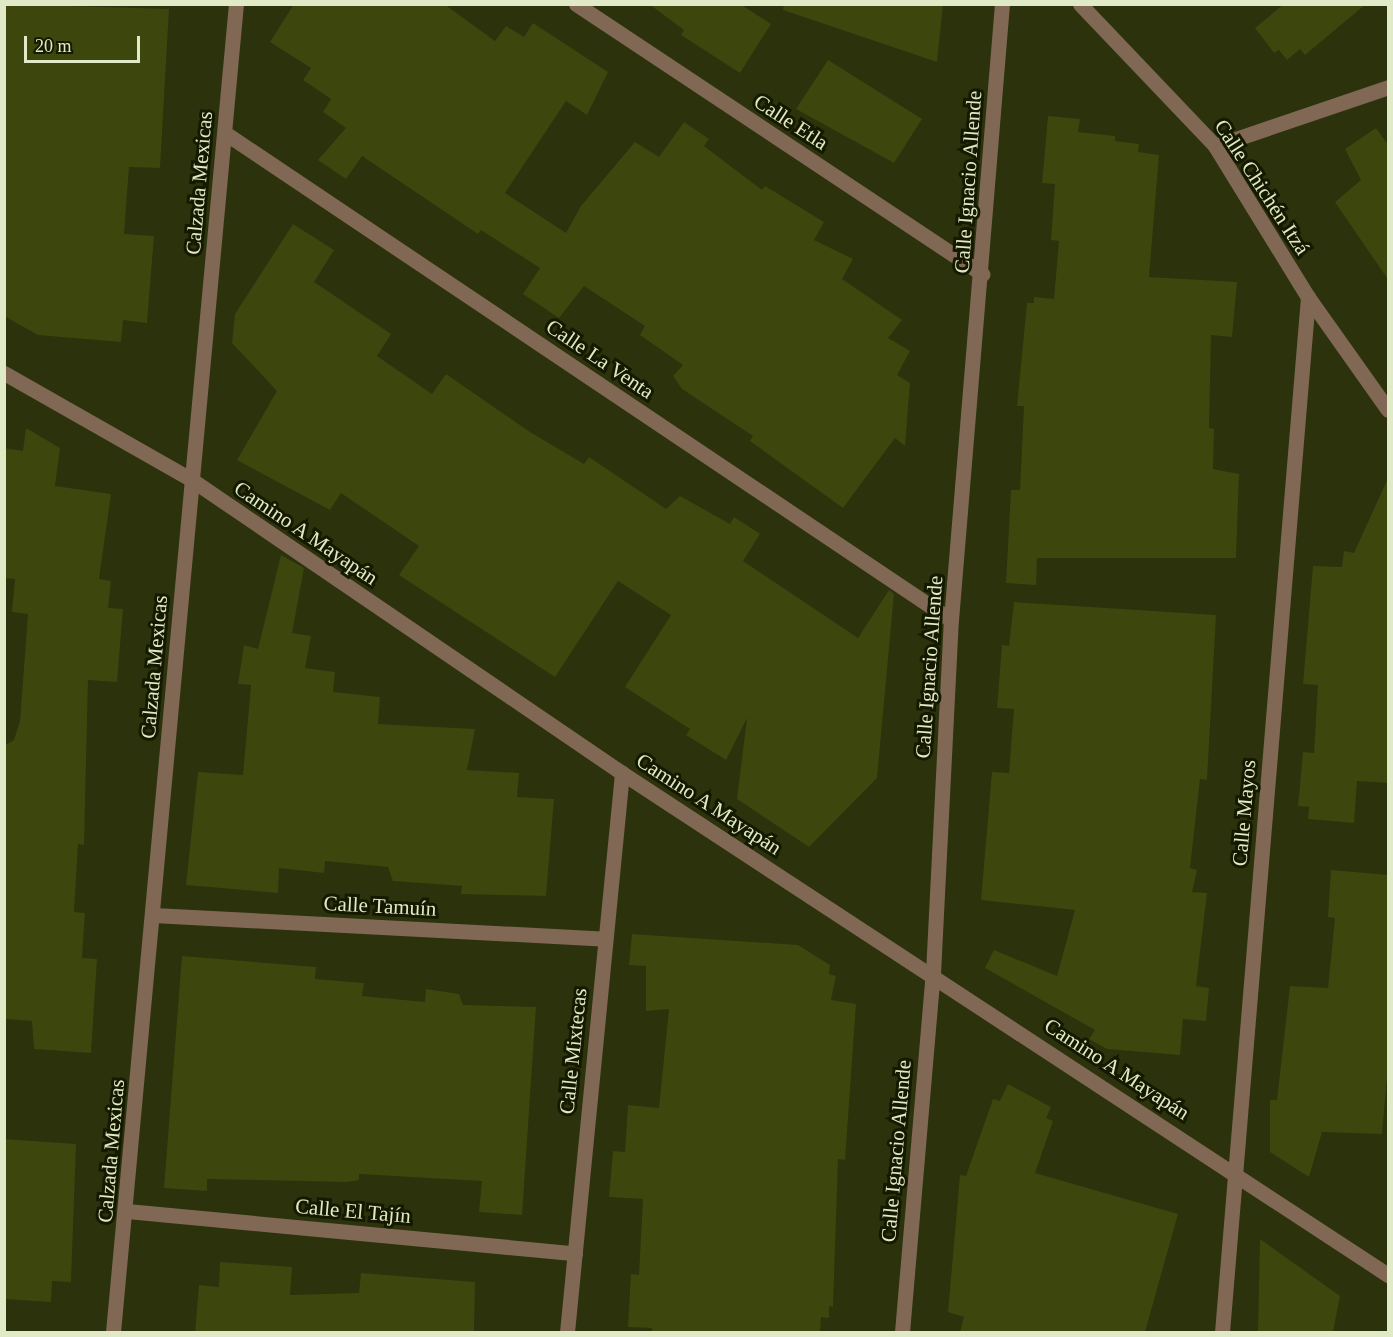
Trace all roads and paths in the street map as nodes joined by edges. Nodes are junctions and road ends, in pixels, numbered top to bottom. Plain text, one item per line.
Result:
1 (236, 4) edge
2 (576, 4) edge
3 (1002, 4) edge
4 (1080, 4) edge
5 (1389, 87) edge
6 (225, 133) junction
7 (1215, 146) junction
8 (983, 274) junction
9 (1308, 297) junction
10 (4, 373) edge
11 (1389, 410) edge
12 (192, 480) junction
13 (951, 620) junction
14 (622, 773) junction
15 (153, 915) junction
16 (605, 939) junction
17 (933, 973) junction
18 (1235, 1172) junction
19 (127, 1211) junction
20 (575, 1253) junction
21 (1389, 1275) edge
22 (113, 1332) edge
23 (567, 1332) edge
24 (902, 1332) edge
25 (1222, 1332) edge

1 - 6 street, Calzada Mexicas
2 - 8 street, Calle Etla
3 - 8 street, Calle Ignacio Allende
4 - 7 street, Calle Chichén Itzá
5 - 7 street
6 - 12 street, Calzada Mexicas
6 - 13 street, Calle La Venta
7 - 9 street, Calle Chichén Itzá
8 - 13 street, Calle Ignacio Allende
9 - 11 street, Calle Chichén Itzá
9 - 18 street, Calle Mayos
10 - 12 street, Camino A Mayapán
12 - 14 street, Camino A Mayapán
12 - 15 street, Calzada Mexicas
13 - 17 street, Calle Ignacio Allende
14 - 16 street, Calle Mixtecas
14 - 17 street, Camino A Mayapán
15 - 16 street, Calle Tamuín
15 - 19 street, Calzada Mexicas
16 - 20 street, Calle Mixtecas
17 - 18 street, Camino A Mayapán
17 - 24 street, Calle Ignacio Allende
18 - 21 street, Camino A Mayapán
18 - 25 street, Calle Mayos
19 - 20 street, Calle El Tajín
19 - 22 street, Calzada Mexicas
20 - 23 street, Calle Mixtecas

